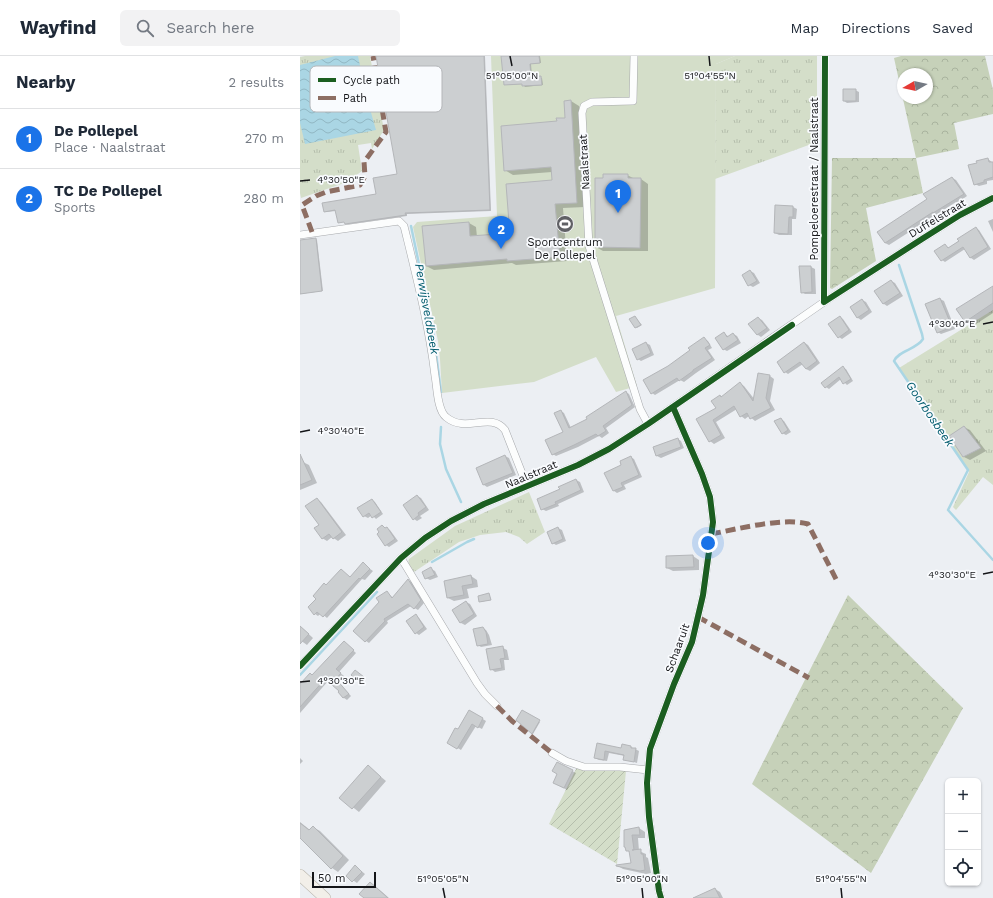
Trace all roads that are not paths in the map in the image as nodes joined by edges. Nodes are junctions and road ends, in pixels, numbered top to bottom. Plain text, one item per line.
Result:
1 (634, 56) edge
2 (825, 56) edge
3 (993, 198) edge
4 (300, 235) edge
5 (824, 302) junction
6 (673, 407) junction
7 (648, 424) junction
8 (527, 486) junction
9 (401, 558) junction
10 (300, 666) edge
11 (498, 706) dead end
12 (552, 753) dead end
13 (648, 770) junction
14 (300, 875) edge
15 (325, 898) edge
16 (661, 898) edge

1 - 7 street, Naalstraat
2 - 5 street, Pompeloerestraat / Naalstraat
3 - 5 street, Duffelstraat
4 - 8 street, Naalstraat
5 - 6 street, Naalstraat
6 - 7 street, Naalstraat
6 - 13 street, Schaaruit
7 - 8 street, Naalstraat
8 - 9 street, Naalstraat
9 - 10 street, Naalstraat
9 - 11 street
12 - 13 street
13 - 16 street, Schaaruit
14 - 15 main road

